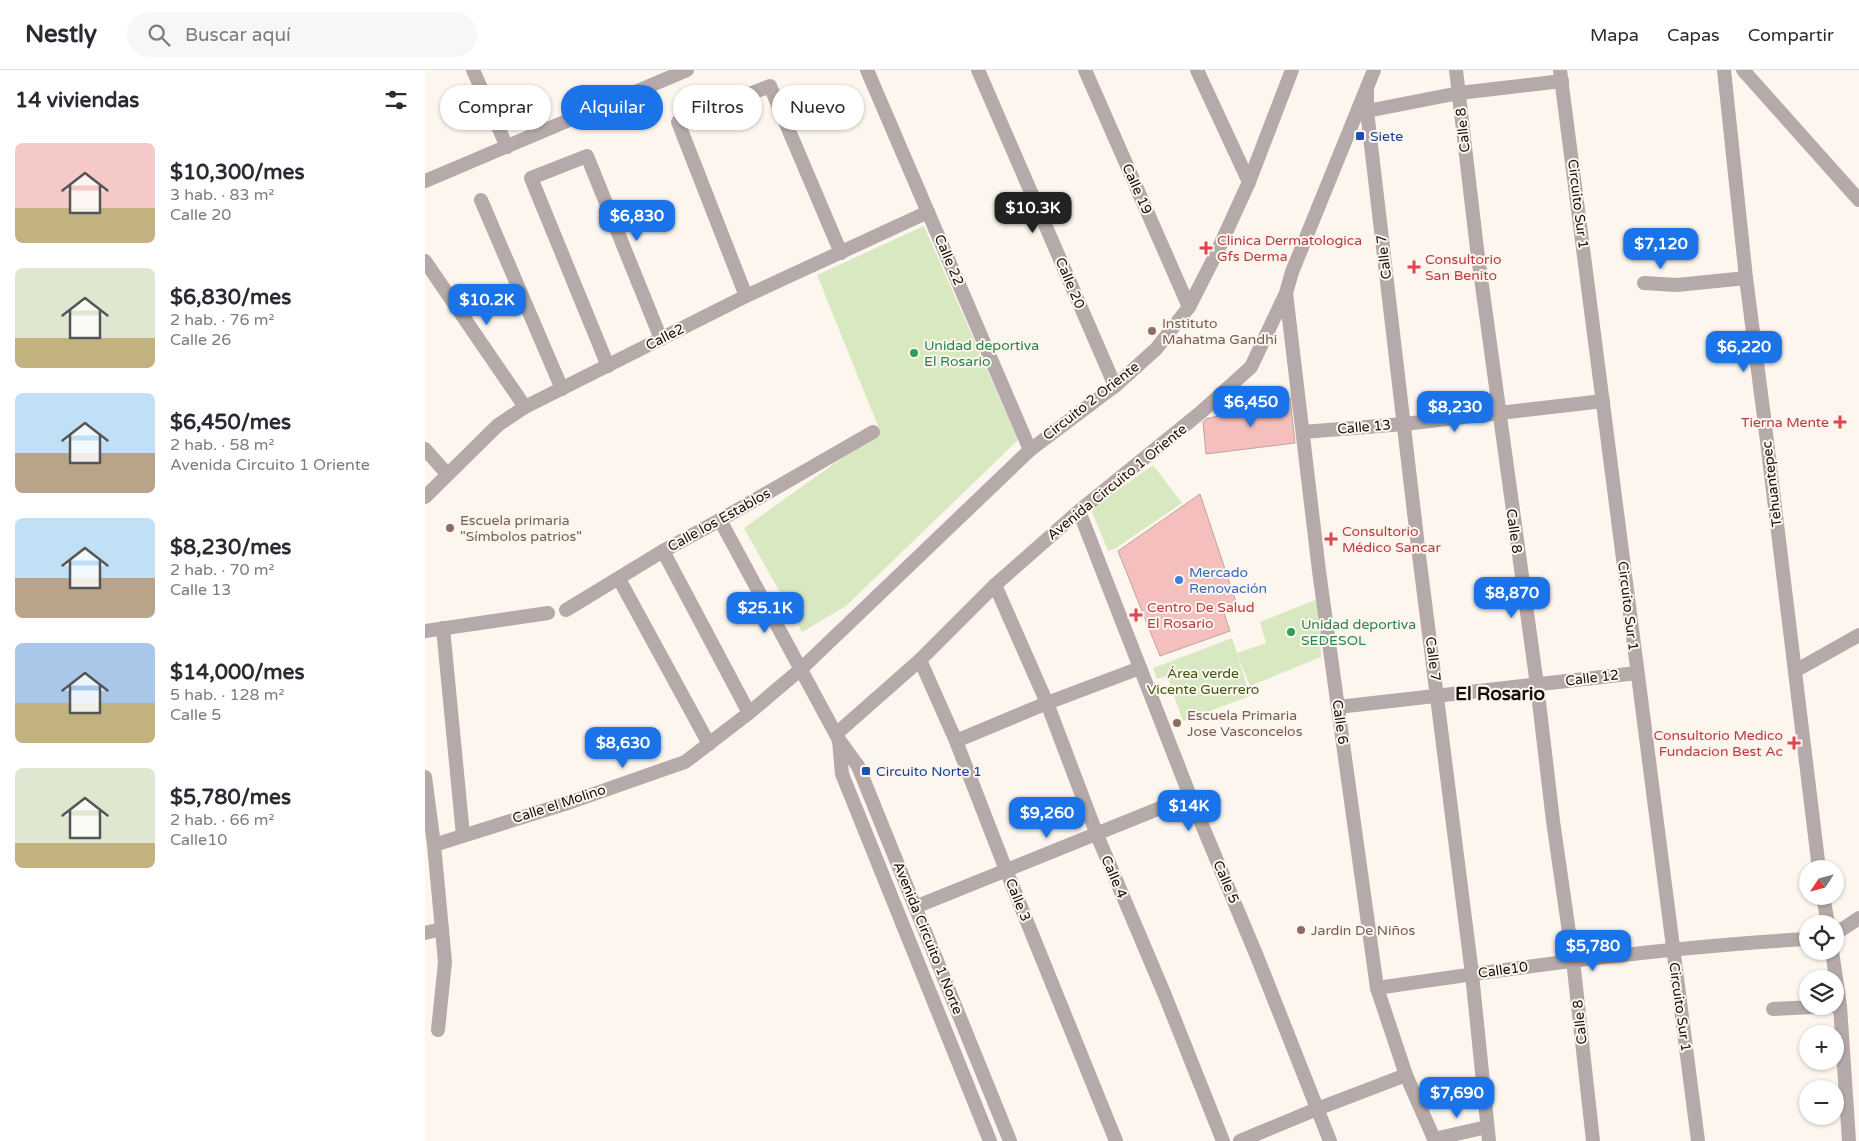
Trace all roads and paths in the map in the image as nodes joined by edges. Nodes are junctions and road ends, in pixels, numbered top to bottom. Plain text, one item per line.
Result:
1 (473, 70) edge
2 (687, 70) edge
3 (867, 70) edge
4 (978, 70) edge
5 (1085, 70) edge
6 (1197, 70) edge
7 (1292, 70) edge
8 (1374, 70) edge
9 (1457, 70) edge
10 (1724, 70) edge
11 (1743, 70) edge
12 (1561, 76) edge
13 (1367, 88) junction
14 (1459, 93) junction
15 (1367, 111) junction
16 (507, 147) junction
17 (425, 181) edge
18 (1249, 182) junction
19 (481, 200) dead end
20 (1859, 200) edge
21 (928, 212) junction
22 (841, 253) junction
23 (425, 261) edge
24 (1745, 278) junction
25 (1644, 283) dead end
26 (1286, 293) junction
27 (747, 296) junction
28 (1189, 307) junction
29 (661, 338) junction
30 (608, 366) junction
31 (1115, 386) junction
32 (562, 389) junction
33 (1603, 401) junction
34 (525, 407) junction
35 (1498, 413) junction
36 (1404, 424) junction
37 (873, 432) dead end
38 (1303, 432) junction
39 (425, 449) edge
40 (1030, 450) junction
41 (447, 474) junction
42 (425, 497) edge
43 (1079, 511) junction
44 (720, 520) junction
45 (663, 551) junction
46 (619, 579) junction
47 (995, 585) junction
48 (566, 610) dead end
49 (548, 614) dead end
50 (443, 628) junction
51 (425, 631) edge
52 (1859, 635) edge
53 (920, 660) junction
54 (1140, 668) junction
55 (801, 669) junction
56 (1795, 671) junction
57 (1637, 673) junction
58 (1537, 685) junction
59 (1438, 696) junction
60 (1047, 703) junction
61 (1338, 707) junction
62 (749, 713) junction
63 (837, 737) junction
64 (956, 742) junction
65 (709, 744) junction
66 (425, 777) edge
67 (1190, 796) junction
68 (1097, 835) junction
69 (463, 836) junction
70 (434, 845) junction
71 (1818, 860) edge
72 (1006, 870) junction
73 (915, 907) junction
74 (1859, 918) edge
75 (1844, 928) edge
76 (432, 932) edge
77 (1799, 940) edge
78 (1673, 949) junction
79 (1573, 960) junction
80 (1472, 974) junction
81 (1377, 988) junction
82 (1799, 1008) edge
83 (1773, 1009) dead end
84 (1837, 1015) edge
85 (438, 1030) dead end
86 (1406, 1076) junction
87 (1317, 1109) junction
88 (1488, 1134) edge
89 (1434, 1140) edge
90 (990, 1141) edge
91 (1010, 1141) edge
92 (1116, 1141) edge
93 (1223, 1141) edge
94 (1240, 1141) edge
95 (1330, 1141) edge
96 (1593, 1141) edge
97 (1698, 1141) edge
98 (1849, 1141) edge

1 - 16 street
2 - 16 street
3 - 21 street, Calle 22
4 - 31 street, Calle 20
5 - 28 street, Calle 19
6 - 18 street
7 - 18 street, Circuito 2 Oriente
8 - 13 street, Avenida Circuito 1 Oriente
9 - 14 street, Calle 8
10 - 24 street, Tehuantepec
11 - 20 street
12 - 14 street
12 - 33 street, Circuito Sur 1
13 - 15 street, Calle 7
13 - 26 street, Avenida Circuito 1 Oriente
14 - 15 street
14 - 35 street, Calle 8
15 - 36 street, Calle 7
16 - 17 street
18 - 28 street, Circuito 2 Oriente
19 - 32 street
21 - 22 street, Calle2
21 - 40 street, Calle 22
22 - 27 street, Calle2
22 - 27 street
23 - 34 street
24 - 25 street
24 - 56 street, Tehuantepec
26 - 38 street, Calle 6
26 - 43 street, Avenida Circuito 1 Oriente
27 - 29 street, Calle2
28 - 31 street, Circuito 2 Oriente
29 - 30 street, Calle2
29 - 30 street
30 - 32 street, Calle2
31 - 40 street, Circuito 2 Oriente
32 - 34 street, Calle2
33 - 35 street, Calle 13
33 - 57 street, Circuito Sur 1
34 - 41 street, Calle2
35 - 36 street, Calle 13
35 - 58 street, Calle 8
36 - 38 street, Calle 13
36 - 59 street, Calle 7
37 - 44 street, Calle los Establos
38 - 61 street, Calle 6
39 - 41 street
40 - 55 street, Circuito 2 Oriente
41 - 42 street, Calle2
43 - 47 street, Avenida Circuito 1 Oriente
43 - 54 street, Calle 5
44 - 45 street, Calle los Establos
44 - 55 street
45 - 46 street, Calle los Establos
45 - 62 street
46 - 48 street, Calle los Establos
46 - 65 street
47 - 53 street, Avenida Circuito 1 Oriente
47 - 60 street, Calle 4
49 - 50 street
50 - 51 street
50 - 69 street
52 - 56 street
53 - 63 street, Avenida Circuito 1 Oriente
53 - 64 street, Calle 3
54 - 60 street
54 - 67 street, Calle 5
55 - 62 street, Calle el Molino
55 - 63 street
56 - 71 street, Tehuantepec
57 - 58 street, Calle 12
57 - 78 street, Circuito Sur 1
58 - 59 street, Calle 12
58 - 79 street, Calle 8
59 - 61 street, Calle 12
59 - 80 street, Calle 7
60 - 64 street
60 - 68 street, Calle 4
61 - 81 street, Calle 6
62 - 65 street, Calle el Molino
63 - 73 street, Avenida Circuito 1 Norte
63 - 90 street, Avenida Circuito 1 Norte
64 - 72 street, Calle 3
65 - 69 street, Calle el Molino
66 - 70 street
67 - 68 street
67 - 87 street, Calle 5
68 - 72 street
68 - 93 street, Calle 4
69 - 70 street, Calle el Molino
70 - 76 street
72 - 73 street
72 - 92 street, Calle 3
73 - 91 street, Avenida Circuito 1 Norte
74 - 75 street
76 - 85 street
77 - 78 street, Calle10
78 - 79 street, Calle10
78 - 97 street, Circuito Sur 1
79 - 80 street, Calle10
79 - 96 street, Calle 8
80 - 81 street, Calle10
80 - 88 street, Calle 7
81 - 86 street, Calle 6
82 - 83 street
84 - 98 street
86 - 87 street
86 - 89 street, Calle 6
87 - 94 street
87 - 95 street, Calle 5
88 - 89 street

